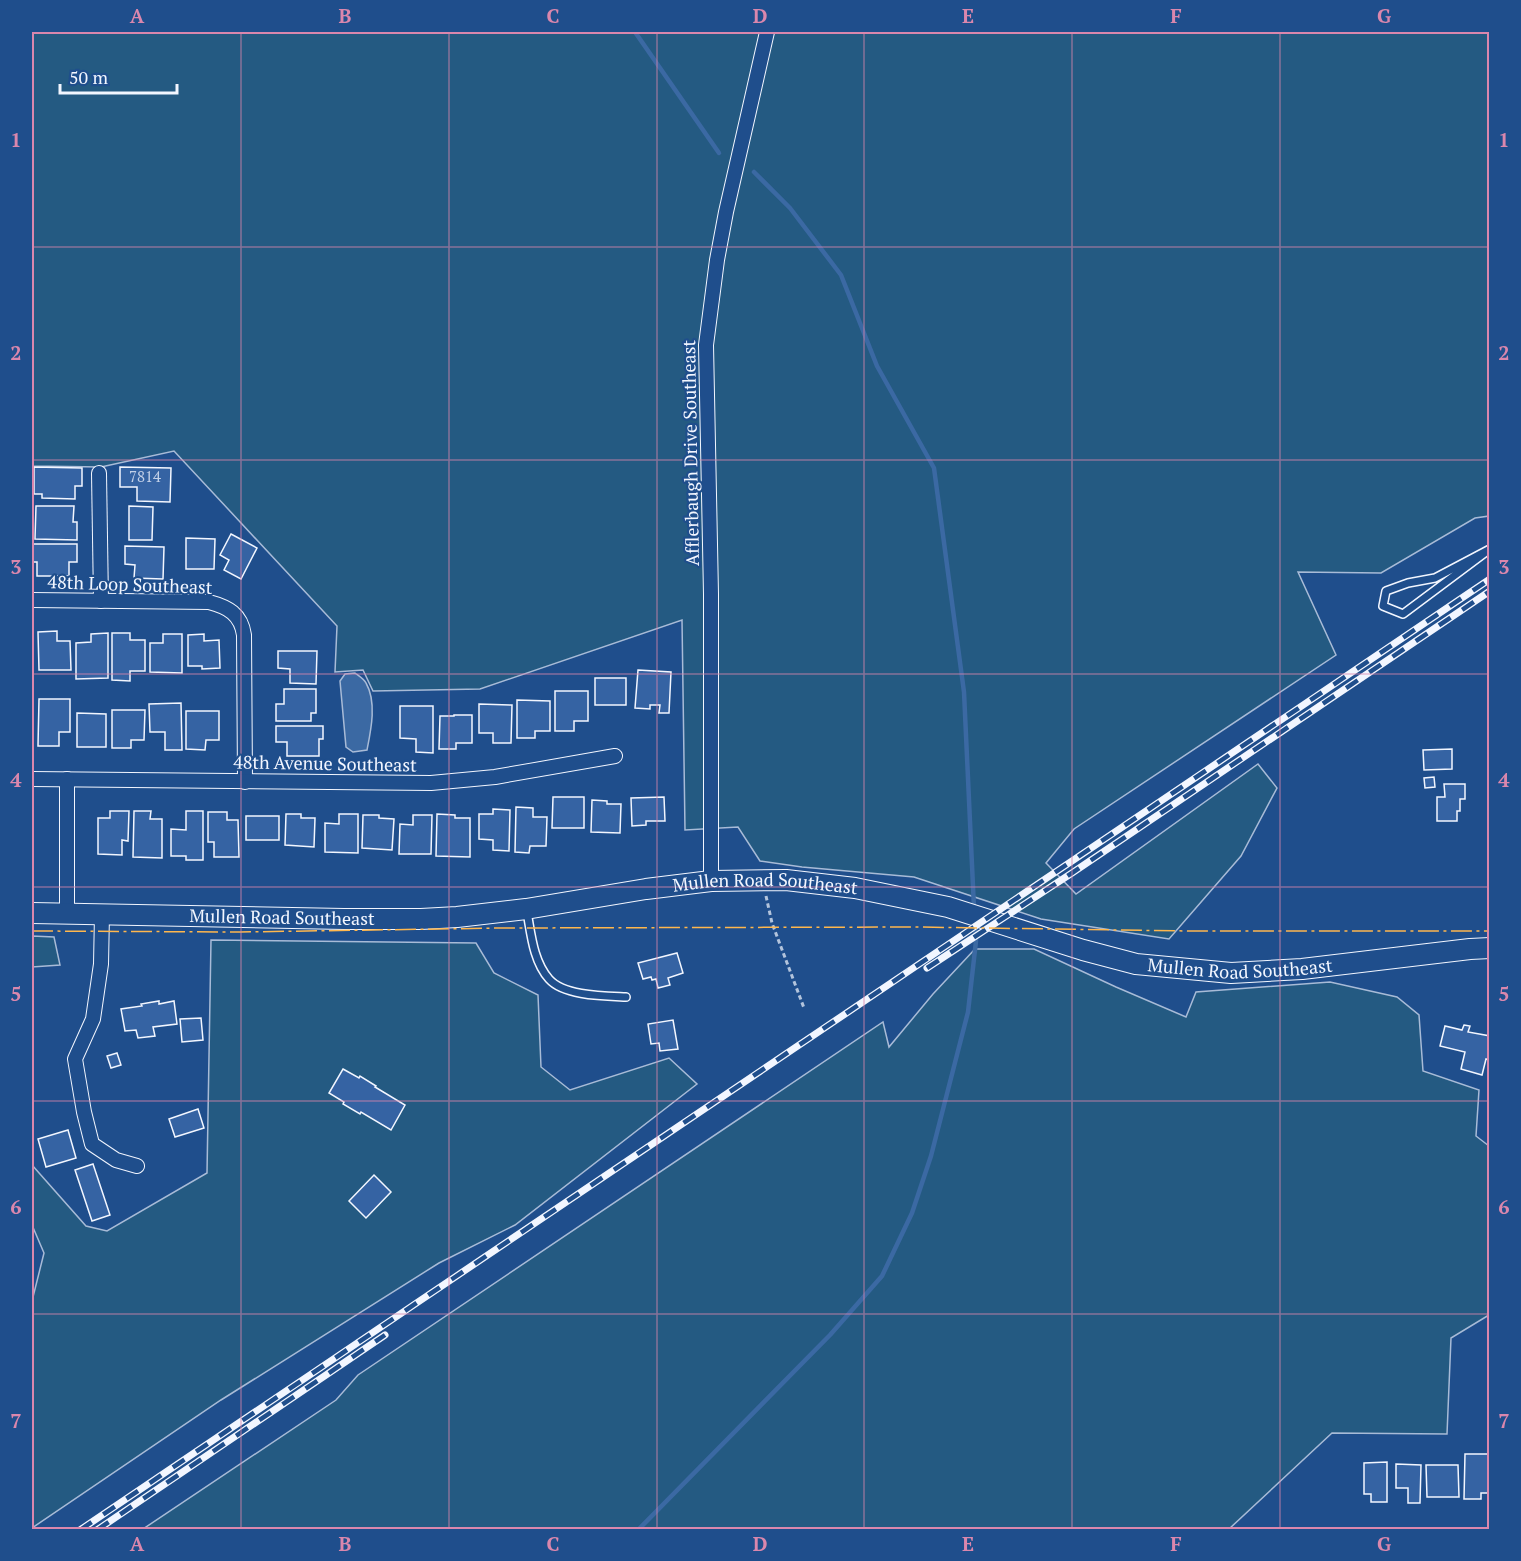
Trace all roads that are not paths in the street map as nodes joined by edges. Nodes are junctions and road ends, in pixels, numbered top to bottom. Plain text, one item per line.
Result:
1 (767, 32) edge
2 (99, 473) dead end
3 (1490, 549) edge
4 (32, 600) edge
5 (101, 601) junction
6 (615, 756) dead end
7 (32, 779) edge
8 (67, 779) junction
9 (245, 782) junction
10 (711, 881) junction
11 (526, 909) junction
12 (32, 913) edge
13 (67, 913) junction
14 (102, 914) junction
15 (1490, 948) edge
16 (626, 997) dead end
17 (137, 1166) dead end

1 - 10 street, Afflerbaugh Drive Southeast
2 - 5 street
3 - 3 lane
4 - 5 street, 48th Loop Southeast
5 - 9 street, 48th Loop Southeast
6 - 9 street, 48th Avenue Southeast
7 - 8 street, 48th Avenue Southeast
8 - 9 street, 48th Avenue Southeast
8 - 13 street
10 - 11 street, Mullen Road Southeast
10 - 15 street, Mullen Road Southeast
11 - 14 street, Mullen Road Southeast
11 - 16 lane
12 - 13 street, Mullen Road Southeast
13 - 14 street, Mullen Road Southeast
14 - 17 street

